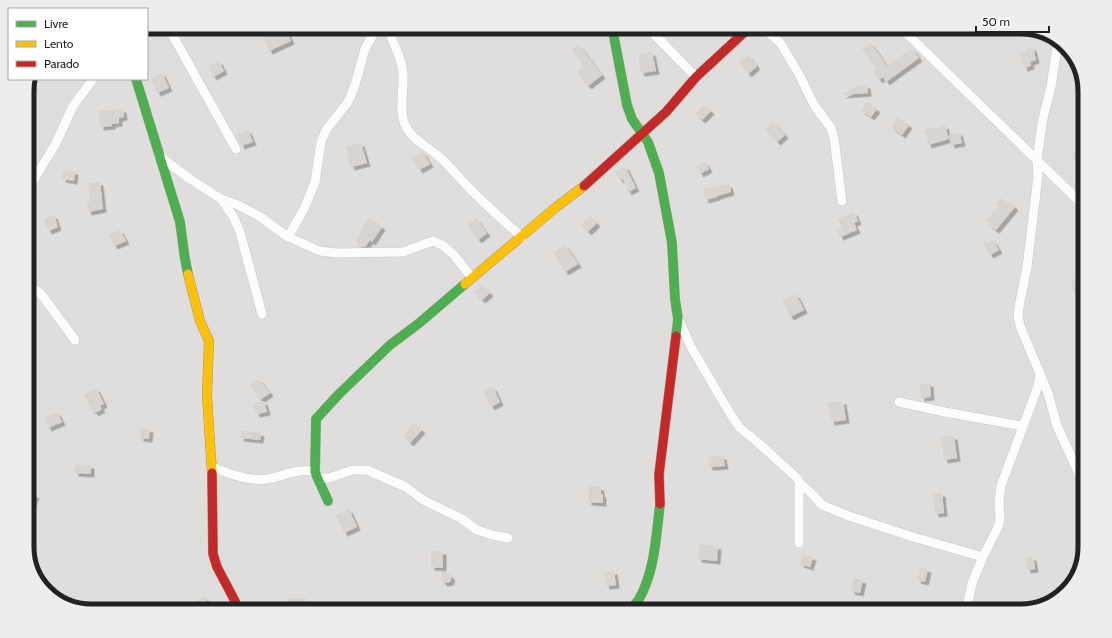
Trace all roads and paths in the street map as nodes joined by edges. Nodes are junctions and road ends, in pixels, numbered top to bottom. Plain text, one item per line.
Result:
1 (172, 34) edge
2 (373, 34) edge
3 (390, 34) edge
4 (614, 34) edge
5 (654, 34) edge
6 (742, 34) edge
7 (770, 34) edge
8 (907, 34) edge
9 (1057, 47) edge
10 (696, 77) junction
11 (92, 80) edge
12 (136, 80) edge
13 (642, 133) junction
14 (236, 149) dead end
15 (160, 157) junction
16 (1037, 159) junction
17 (34, 179) edge
18 (221, 200) junction
19 (1078, 200) edge
20 (842, 201) dead end
21 (288, 237) junction
22 (522, 237) junction
23 (472, 278) junction
24 (34, 289) edge
25 (262, 314) dead end
26 (678, 319) junction
27 (75, 340) dead end
28 (1040, 374) junction
29 (899, 402) dead end
30 (1022, 426) junction
31 (212, 467) junction
32 (1078, 472) edge
33 (317, 475) junction
34 (799, 482) junction
35 (328, 501) dead end
36 (508, 538) dead end
37 (799, 543) dead end
38 (983, 557) junction
39 (638, 601) junction
40 (236, 604) edge
41 (635, 604) edge
42 (639, 604) edge
43 (968, 604) edge

1 - 14 street
2 - 21 street
3 - 22 street
4 - 13 street
5 - 10 street
6 - 10 street
7 - 20 street
8 - 16 street
9 - 16 street
10 - 13 street
11 - 17 street
12 - 15 street
13 - 22 street
13 - 26 street
15 - 18 street
15 - 31 street
16 - 19 street
16 - 28 street
18 - 21 street
18 - 25 street
21 - 23 street
22 - 23 street
23 - 33 street
24 - 27 street
26 - 34 street
26 - 39 street
28 - 30 street
28 - 32 street
29 - 30 street
30 - 38 street
31 - 33 street
31 - 40 street
33 - 35 street
33 - 36 street
34 - 37 street
34 - 38 street
38 - 43 street
39 - 41 street
39 - 42 street

